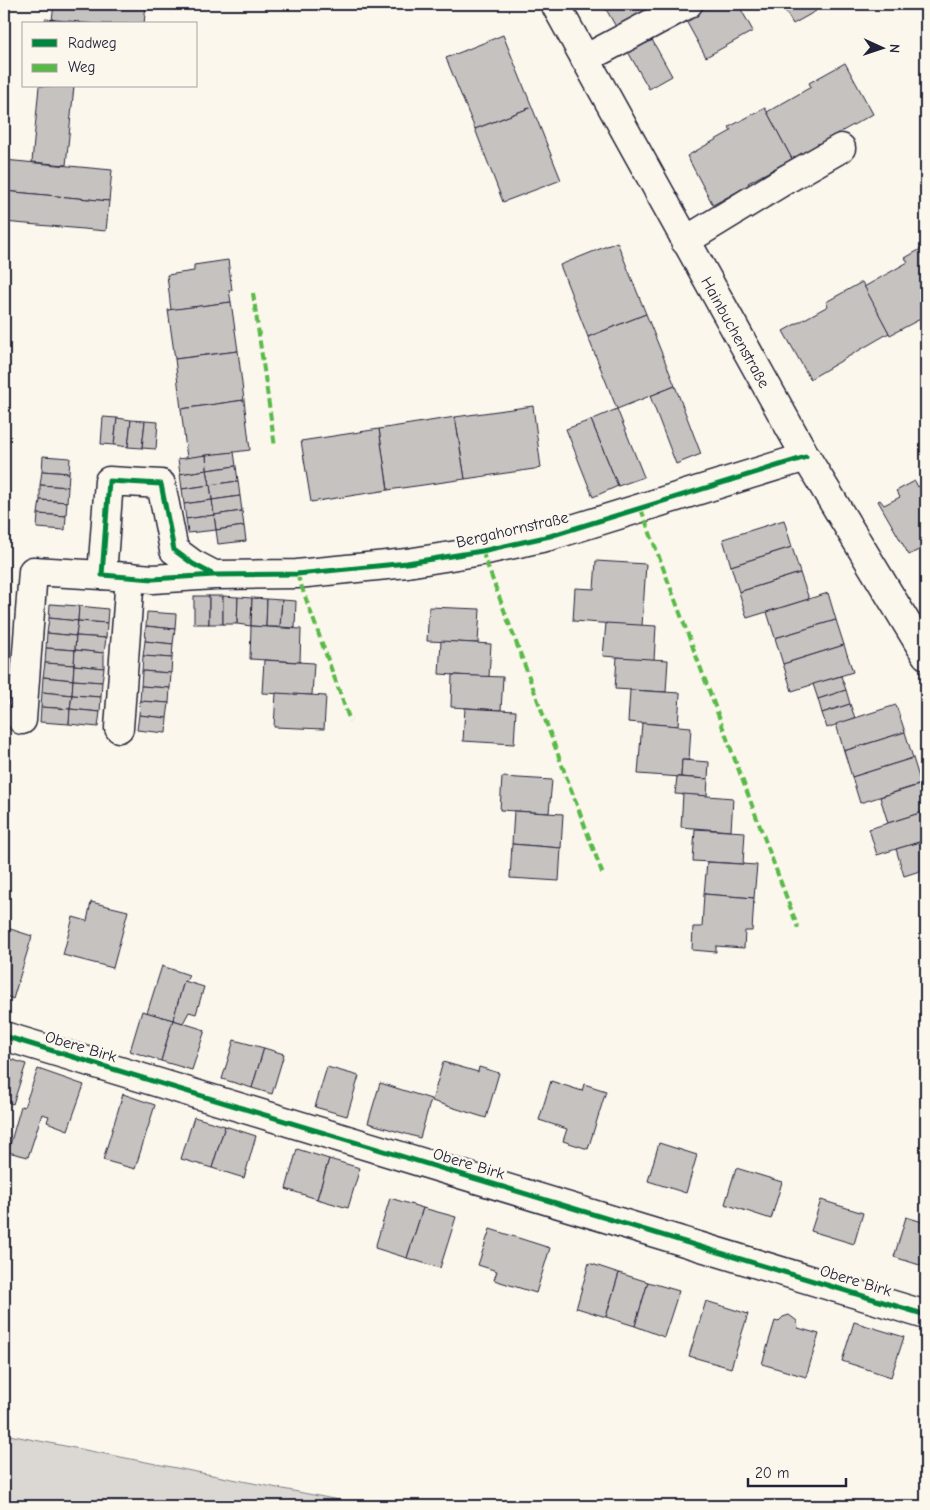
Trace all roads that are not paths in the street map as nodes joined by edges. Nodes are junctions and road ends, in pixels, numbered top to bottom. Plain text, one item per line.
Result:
1 (554, 4) edge
2 (688, 4) edge
3 (585, 59) junction
4 (841, 148) dead end
5 (685, 241) junction
6 (806, 457) junction
7 (102, 575) junction
8 (214, 575) junction
9 (130, 577) junction
10 (926, 655) edge
11 (22, 720) dead end
12 (119, 728) dead end
13 (4, 1036) edge
14 (926, 1315) edge

1 - 3 street, Hainbuchenstraße
2 - 3 street
3 - 5 street, Hainbuchenstraße
4 - 5 street
5 - 6 street, Hainbuchenstraße
6 - 8 street, Bergahornstraße
6 - 10 street, Hainbuchenstraße
7 - 8 street, Bergahornstraße
7 - 9 street, Bergahornstraße
7 - 11 street
8 - 9 street, Bergahornstraße
9 - 12 street
13 - 14 street, Obere Birk

